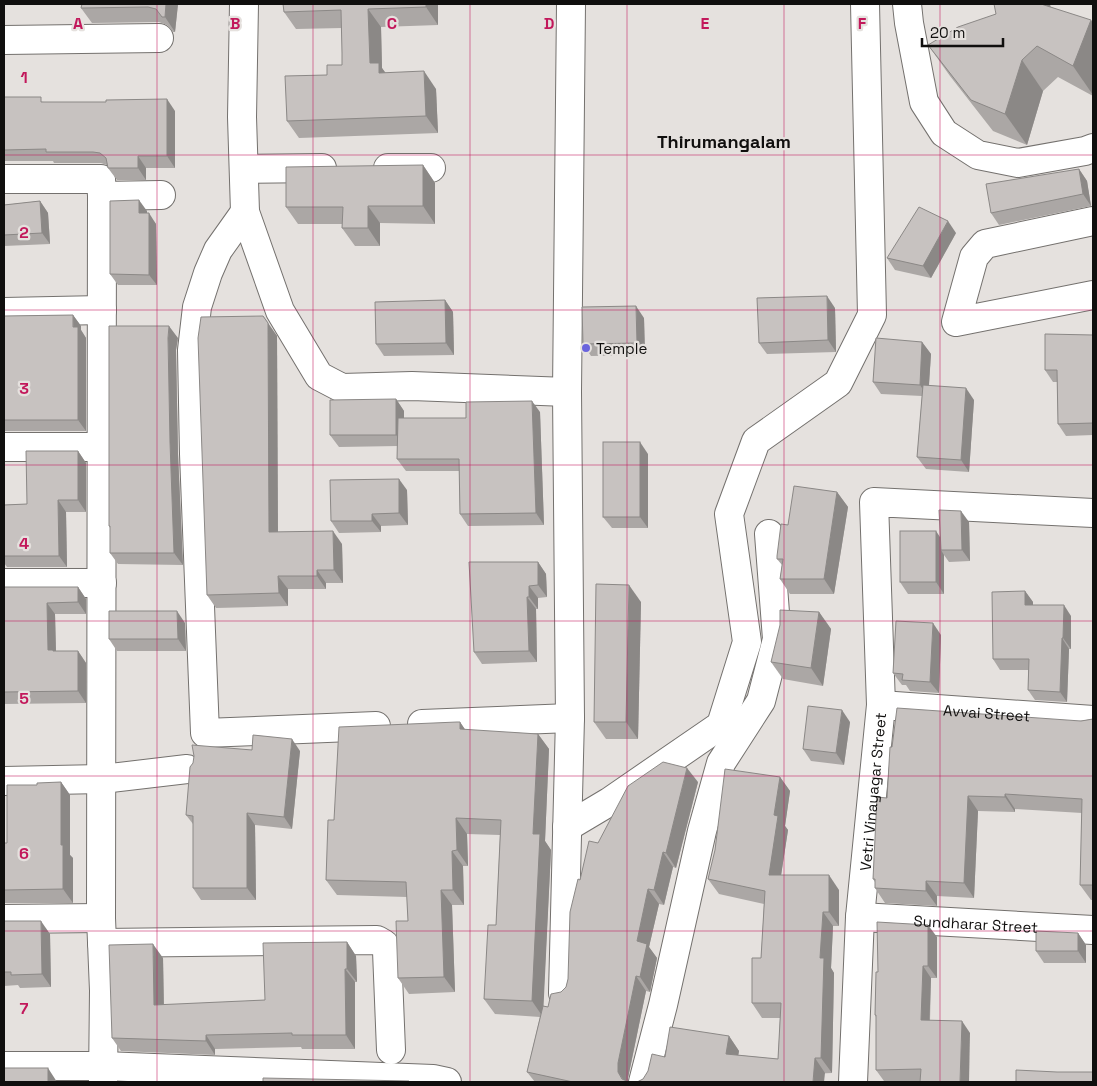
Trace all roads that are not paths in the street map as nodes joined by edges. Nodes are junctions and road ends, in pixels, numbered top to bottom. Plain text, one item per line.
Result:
1 (244, 4) edge
2 (571, 4) edge
3 (865, 4) edge
4 (907, 4) edge
5 (159, 38) dead end
6 (4, 40) edge
7 (1090, 157) edge
8 (431, 168) dead end
9 (244, 169) junction
10 (4, 180) edge
11 (101, 187) junction
12 (161, 195) dead end
13 (245, 212) junction
14 (1093, 221) edge
15 (1093, 295) edge
16 (102, 310) junction
17 (4, 312) edge
18 (567, 392) junction
19 (4, 447) edge
20 (101, 447) junction
21 (1093, 513) edge
22 (769, 534) dead end
23 (4, 583) edge
24 (102, 583) junction
25 (881, 704) junction
26 (570, 718) junction
27 (1093, 720) edge
28 (186, 770) dead end
29 (102, 779) junction
30 (4, 781) edge
31 (567, 827) junction
32 (860, 917) junction
33 (4, 919) edge
34 (102, 930) junction
35 (1093, 930) edge
36 (563, 993) edge
37 (391, 1050) dead end
38 (4, 1066) edge
39 (103, 1074) edge
40 (447, 1082) edge
41 (643, 1082) edge
42 (853, 1082) edge

1 - 9 street
2 - 18 street
3 - 31 street
4 - 7 street
5 - 6 street
8 - 9 street
9 - 13 street
10 - 11 street
11 - 12 street
11 - 16 street
13 - 18 street
13 - 26 street
14 - 15 street
16 - 17 street
16 - 20 street
18 - 26 street
19 - 20 street
20 - 24 street
21 - 25 street, Vetri Vinayagar Street
22 - 41 street
23 - 24 street
24 - 29 street
25 - 27 street, Avvai Street
25 - 32 street, Vetri Vinayagar Street
26 - 31 street
28 - 29 street
29 - 30 street
29 - 34 street
31 - 36 street
32 - 35 street, Sundharar Street
32 - 42 street, Vetri Vinayagar Street
33 - 34 street
34 - 37 street
34 - 39 street
38 - 39 street
39 - 40 street

